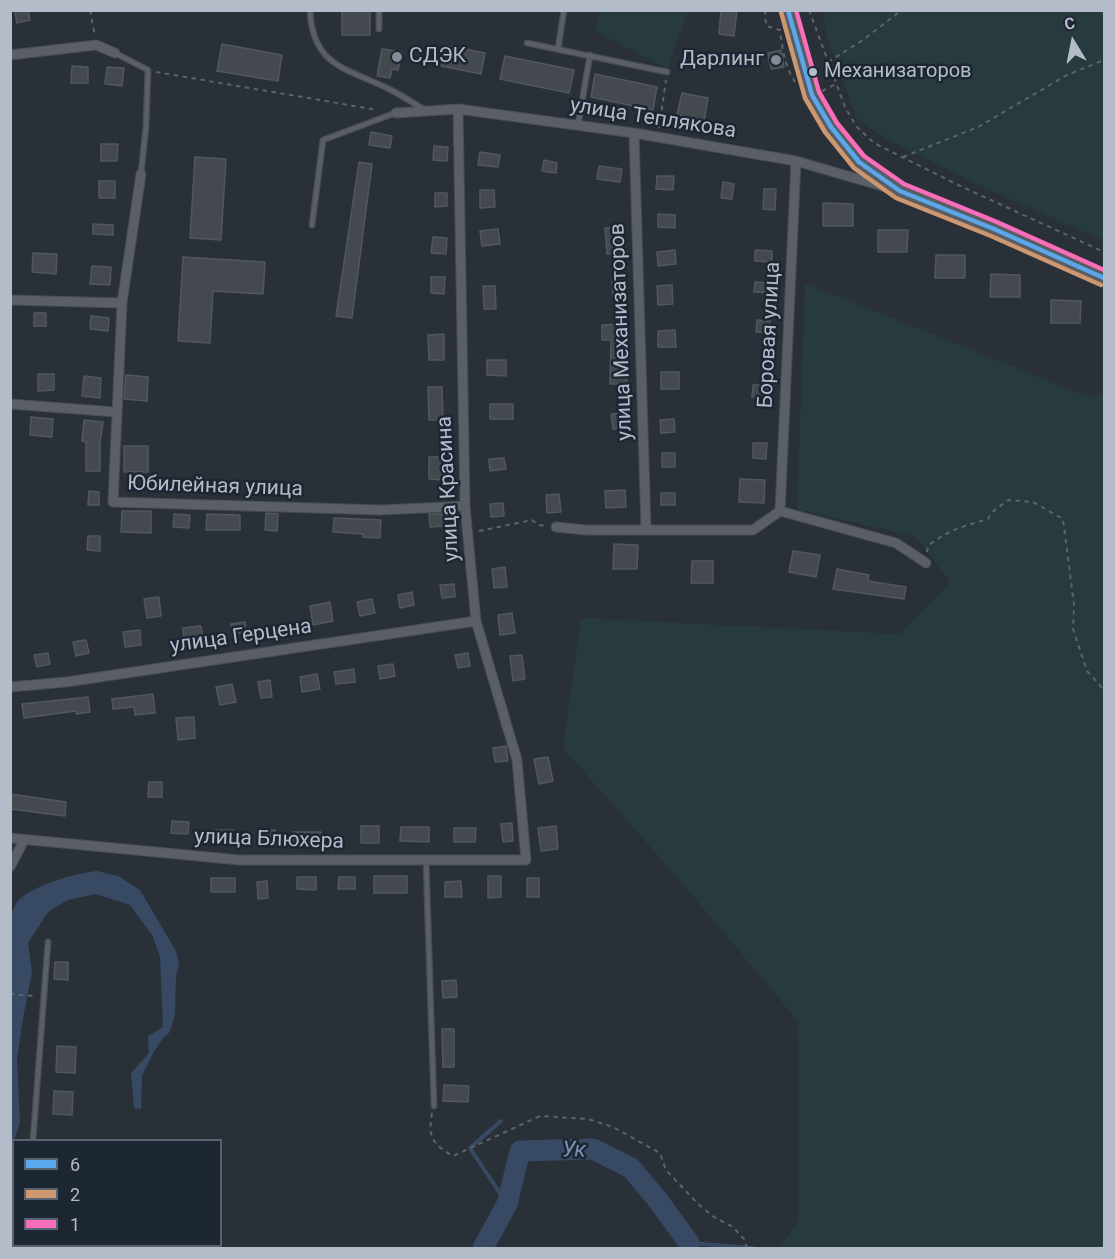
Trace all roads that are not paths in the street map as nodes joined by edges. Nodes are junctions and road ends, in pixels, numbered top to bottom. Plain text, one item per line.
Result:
1 (310, 10) edge
2 (379, 10) edge
3 (564, 10) edge
4 (787, 11) edge
5 (379, 29) dead end
6 (528, 43) dead end
7 (558, 49) junction
8 (114, 53) joint
9 (10, 55) edge
10 (590, 55) junction
11 (668, 72) road end
12 (458, 109) junction
13 (427, 111) junction
14 (396, 113) joint
15 (578, 126) junction
16 (634, 133) junction
17 (796, 161) junction
18 (141, 174) joint
19 (900, 191) junction
20 (312, 225) dead end
21 (1104, 278) edge
22 (10, 300) edge
23 (122, 303) junction
24 (10, 404) edge
25 (116, 412) junction
26 (465, 506) junction
27 (780, 512) junction
28 (556, 527) road end
29 (646, 530) junction
30 (926, 563) road end
31 (476, 621) junction
32 (10, 687) edge
33 (10, 838) edge
34 (24, 840) junction
35 (526, 860) joint
36 (426, 861) junction
37 (10, 867) edge
38 (48, 942) dead end
39 (434, 1107) road end
40 (33, 1139) edge

1 - 13 lane
2 - 5 lane
3 - 7 lane
4 - 19 main road
6 - 7 lane
7 - 10 lane
8 - 9 street
8 - 18 lane
10 - 11 lane
10 - 15 lane
12 - 13 street, улица Теплякова
12 - 15 street, улица Теплякова
12 - 26 street, улица Красина
13 - 14 street, улица Теплякова
14 - 20 lane
15 - 16 street, улица Теплякова
16 - 17 street, улица Теплякова
16 - 29 street, улица Механизаторов
17 - 19 street, улица Теплякова
17 - 27 street, Боровая улица
18 - 23 street, Юбилейная улица
19 - 21 main road
22 - 23 street
23 - 25 street, Юбилейная улица
24 - 25 street
25 - 26 street, Юбилейная улица
26 - 31 street, улица Красина
27 - 29 street
27 - 30 street
28 - 29 street
31 - 32 street, улица Герцена
31 - 35 street, улица Красина
33 - 34 street, улица Блюхера
34 - 36 street, улица Блюхера
34 - 37 street
35 - 36 street, улица Блюхера
36 - 39 lane
38 - 40 lane

